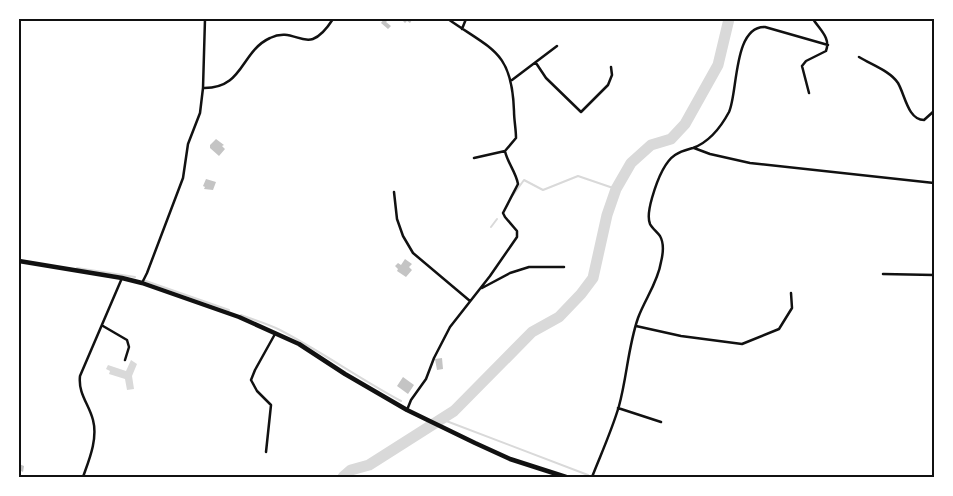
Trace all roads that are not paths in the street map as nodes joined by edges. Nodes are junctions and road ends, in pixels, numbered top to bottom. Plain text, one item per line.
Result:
1 (205, 19) edge
2 (333, 19) edge
3 (448, 19) edge
4 (466, 19) edge
5 (813, 19) edge
6 (462, 29) junction
7 (828, 44) junction
8 (557, 46) dead end
9 (859, 57) dead end
10 (536, 63) junction
11 (611, 67) dead end
12 (512, 80) junction
13 (203, 88) junction
14 (809, 93) dead end
15 (934, 111) edge
16 (694, 148) junction
17 (505, 151) junction
18 (474, 158) dead end
19 (934, 183) edge
20 (394, 192) dead end
21 (19, 261) edge
22 (564, 267) dead end
23 (883, 274) dead end
24 (934, 275) edge
25 (122, 278) junction
26 (142, 283) junction
27 (481, 288) junction
28 (791, 293) dead end
29 (470, 301) junction
30 (103, 326) junction
31 (636, 326) junction
32 (276, 332) junction
33 (125, 360) dead end
34 (618, 408) junction
35 (407, 410) junction
36 (661, 422) dead end
37 (266, 452) dead end
38 (83, 477) edge
39 (566, 477) edge
40 (592, 477) edge

1 - 13 street
2 - 13 street
3 - 6 street
4 - 6 street
5 - 7 street
6 - 12 street
7 - 14 street
7 - 16 street
8 - 10 street
9 - 15 street
10 - 11 street
10 - 12 street
12 - 17 street
13 - 26 street
16 - 19 street
16 - 31 street
17 - 18 street
17 - 27 street
20 - 29 street
21 - 25 main road
22 - 27 street
23 - 24 street
25 - 26 main road
25 - 30 street
26 - 32 main road
27 - 29 street
28 - 31 street
29 - 35 street
30 - 33 street
30 - 38 street
31 - 34 street
32 - 35 main road
32 - 37 street
34 - 36 street
34 - 40 street
35 - 39 main road

